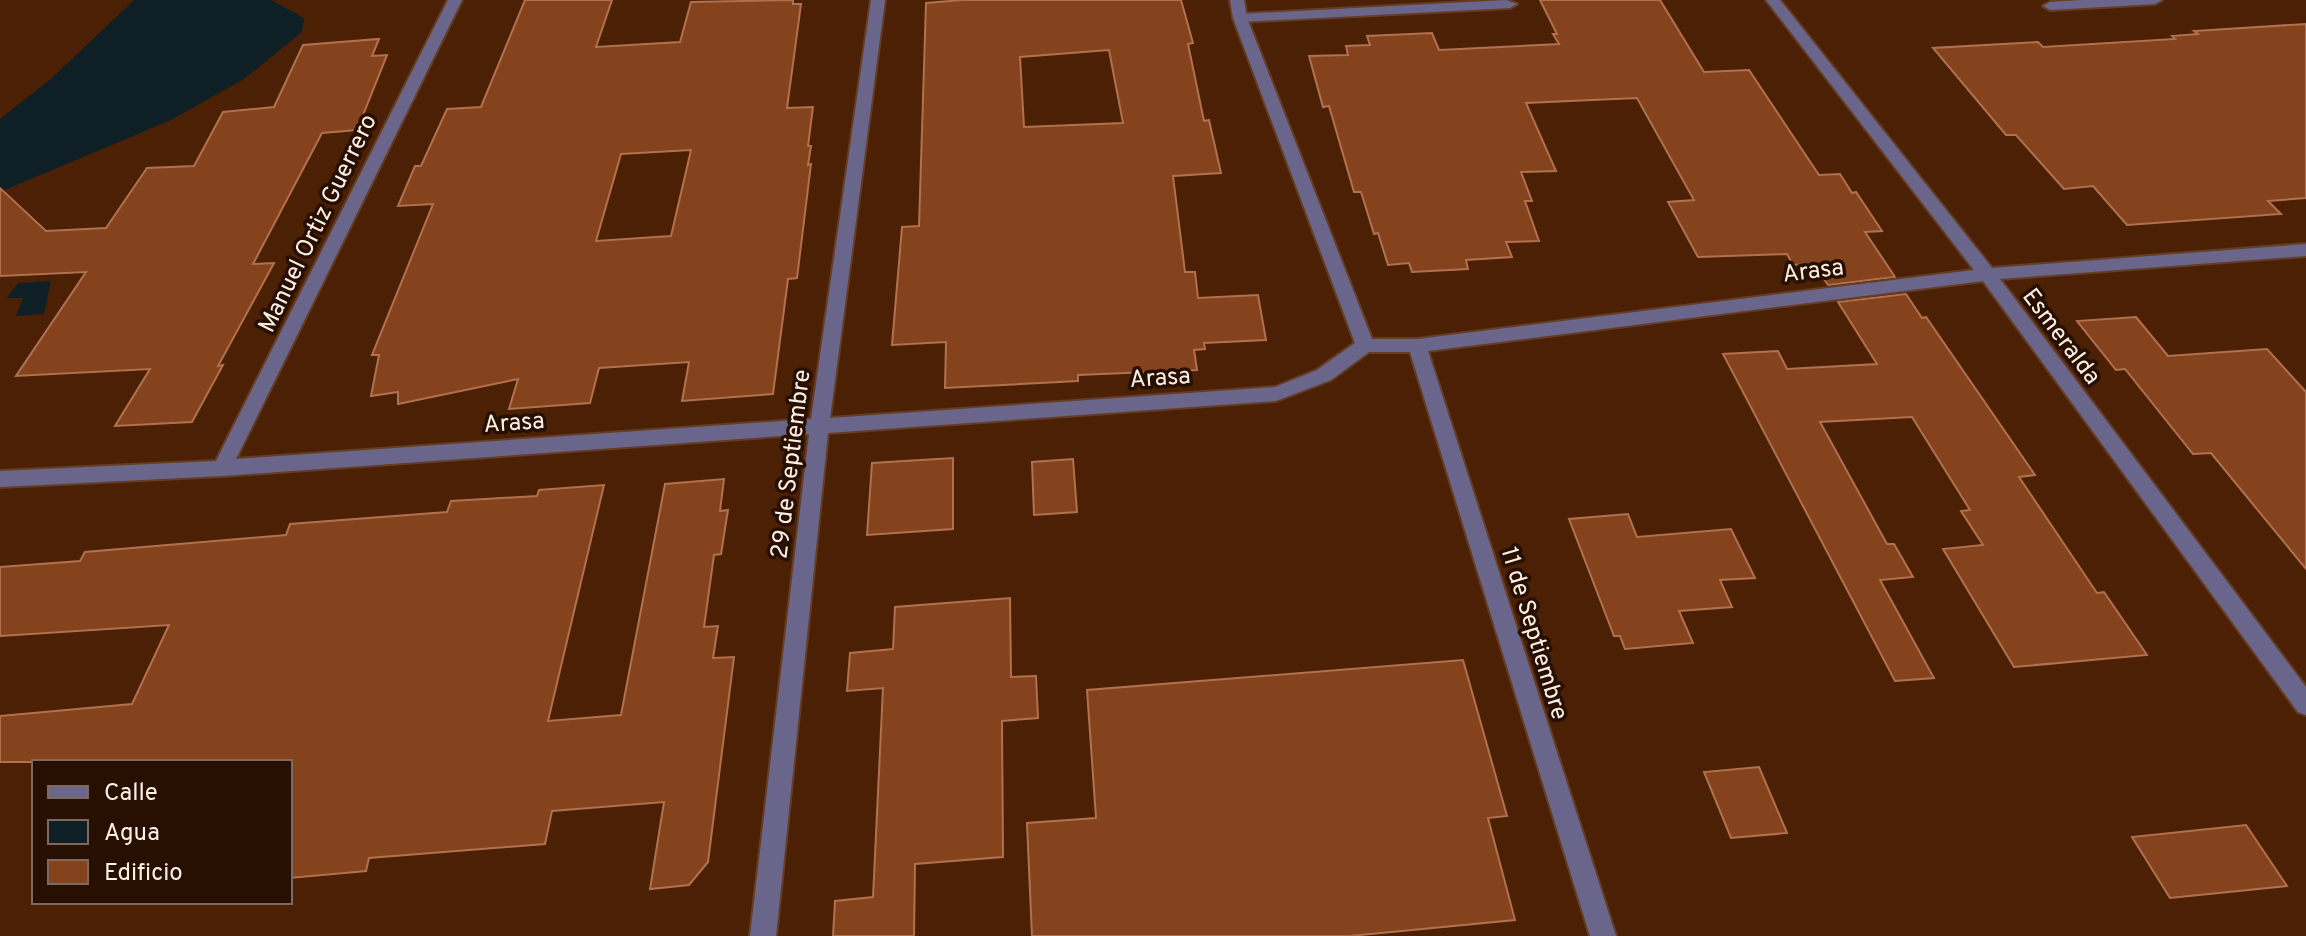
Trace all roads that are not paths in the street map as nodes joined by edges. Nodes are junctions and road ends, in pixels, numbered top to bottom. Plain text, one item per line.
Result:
1 (455, 0) edge
2 (878, 0) edge
3 (1237, 0) edge
4 (1773, 0) edge
5 (2155, 0) edge
6 (1510, 4) dead end
7 (2050, 6) dead end
8 (1240, 18) junction
9 (2306, 250) edge
10 (1987, 274) junction
11 (1365, 345) junction
12 (1417, 346) junction
13 (819, 428) junction
14 (222, 468) junction
15 (0, 479) edge
16 (2306, 705) edge
17 (763, 936) edge
18 (1603, 936) edge

1 - 14 street, Manuel Ortiz Guerrero
2 - 13 street, 29 de Septiembre
3 - 8 street
4 - 10 street, Esmeralda
5 - 7 street
6 - 8 street
8 - 11 street
9 - 10 street, Arasa
10 - 12 street, Arasa
10 - 16 street, Esmeralda
11 - 12 street, Arasa
11 - 13 street, Arasa
12 - 18 street, 11 de Septiembre
13 - 14 street, Arasa
13 - 17 street, 29 de Septiembre
14 - 15 street, Arasa

